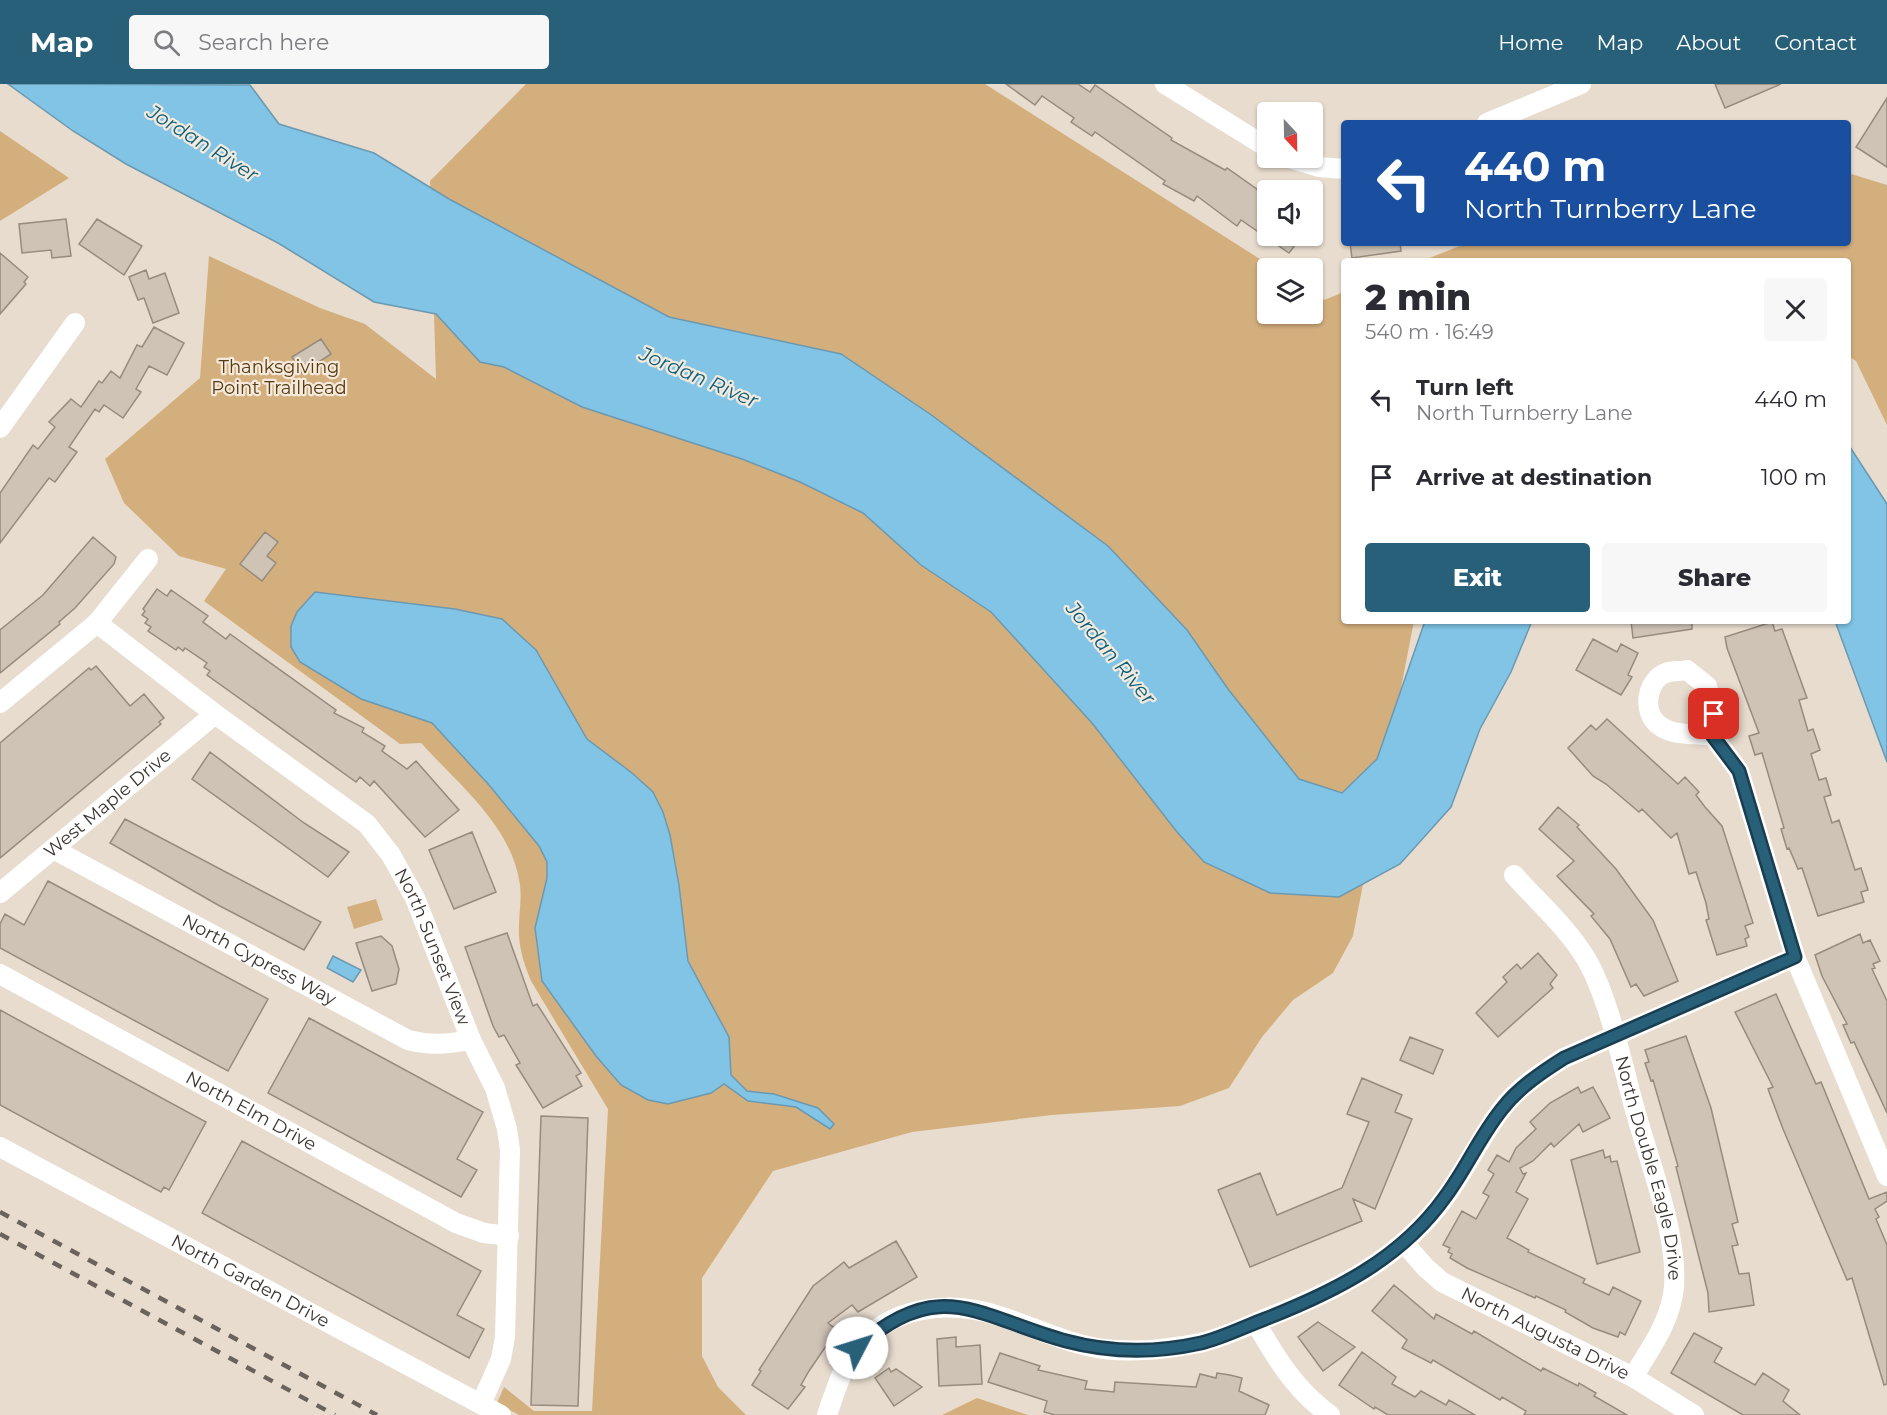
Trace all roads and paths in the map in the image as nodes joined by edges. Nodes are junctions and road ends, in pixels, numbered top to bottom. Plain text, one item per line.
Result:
1 (1166, 84) edge
2 (1581, 84) edge
3 (1494, 120) edge
4 (1257, 141) edge
5 (1323, 167) edge
6 (1341, 169) edge
7 (75, 323) dead end
8 (0, 428) edge
9 (148, 559) dead end
10 (97, 623) junction
11 (0, 704) edge
12 (215, 714) junction
13 (1712, 735) dead end
14 (53, 849) junction
15 (1514, 876) dead end
16 (0, 893) edge
17 (1795, 957) junction
18 (0, 974) edge
19 (1614, 1035) junction
20 (471, 1040) junction
21 (0, 1147) edge
22 (1887, 1176) edge
23 (509, 1236) junction
24 (1404, 1243) junction
25 (1256, 1323) junction
26 (1633, 1377) junction
27 (481, 1404) junction
28 (501, 1415) edge
29 (827, 1415) edge
30 (1330, 1415) edge
31 (1694, 1415) edge

1 - 4 street
2 - 3 street
5 - 6 street
7 - 8 street
9 - 10 street
10 - 11 street
10 - 12 street, North Sunset View
12 - 14 street, West Maple Drive
12 - 20 street, North Sunset View
13 - 17 street
14 - 16 street, West Maple Drive
14 - 20 street, North Cypress Way
15 - 19 street, North Double Eagle Drive
17 - 19 street
17 - 22 street
18 - 23 street, North Elm Drive
19 - 24 street
19 - 26 street, North Double Eagle Drive
20 - 23 street, North Sunset View
21 - 27 street, North Garden Drive
23 - 27 street, North Sunset View
24 - 25 street
24 - 26 street, North Augusta Drive
25 - 29 street
25 - 30 street
26 - 31 street, North Augusta Drive
27 - 28 street, North Garden Drive

